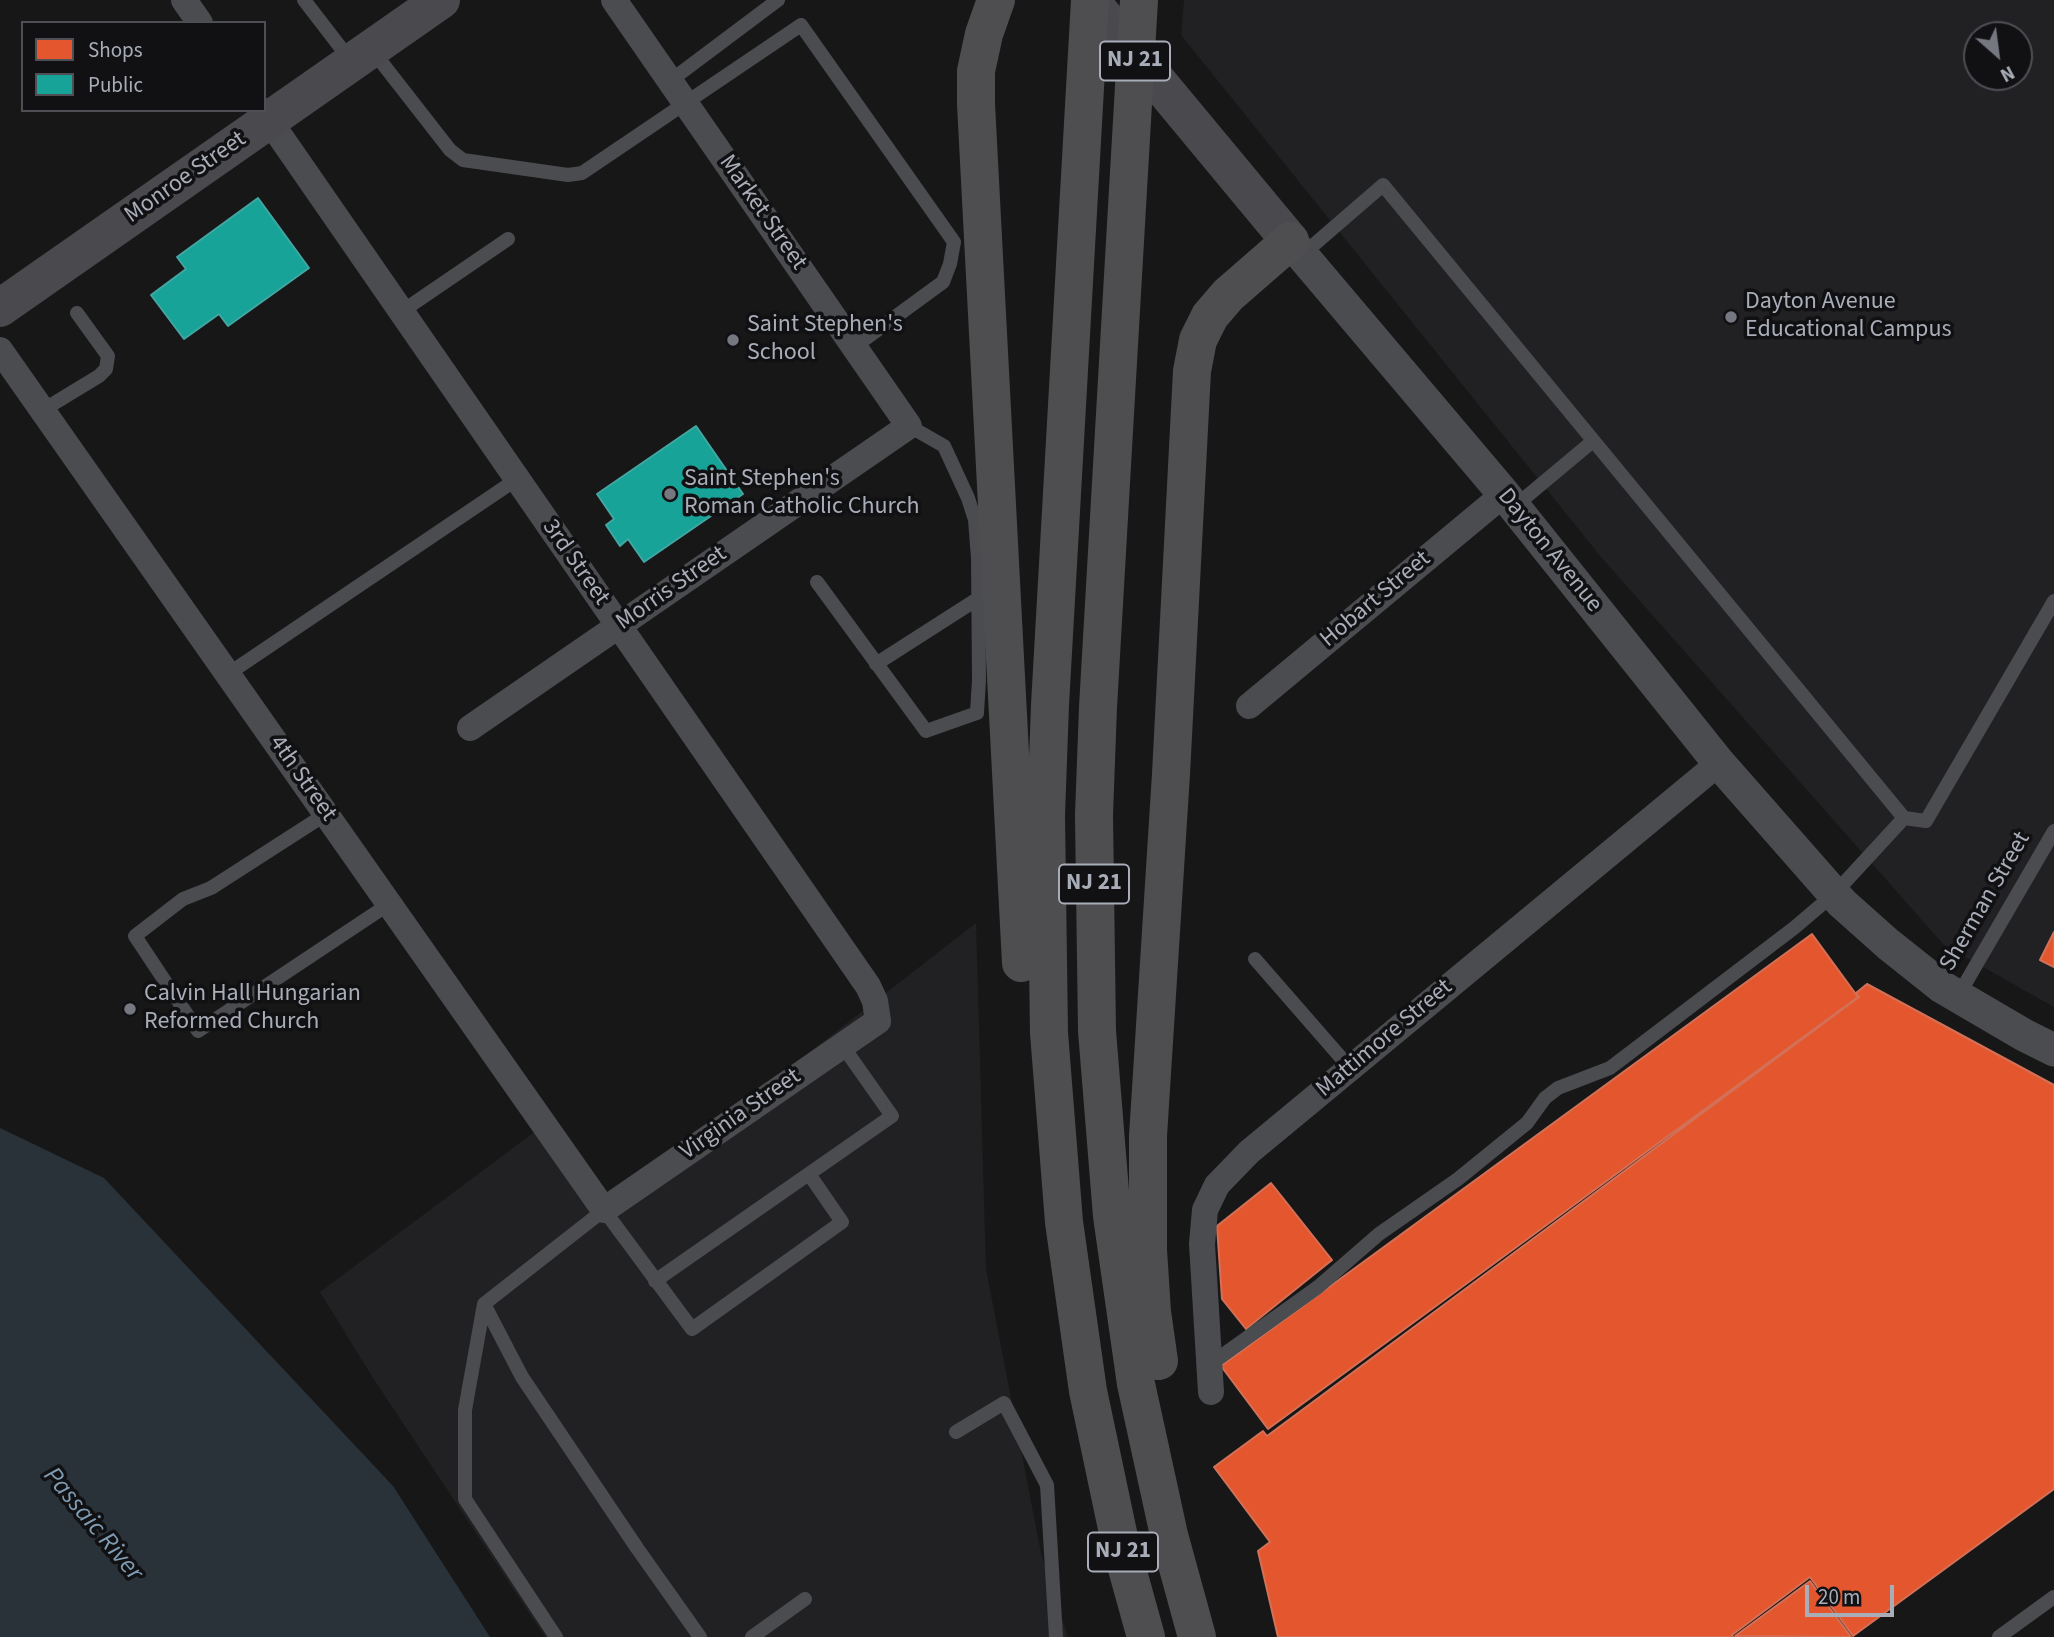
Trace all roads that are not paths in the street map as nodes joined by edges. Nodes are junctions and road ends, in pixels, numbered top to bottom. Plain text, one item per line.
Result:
1 (442, 0) edge
2 (614, 0) edge
3 (778, 0) edge
4 (996, 0) edge
5 (1090, 0) edge
6 (1139, 0) edge
7 (307, 1) edge
8 (362, 55) junction
9 (677, 91) junction
10 (265, 115) edge
11 (508, 239) dead end
12 (1296, 248) junction
13 (0, 308) edge
14 (401, 312) junction
15 (77, 313) dead end
16 (854, 347) junction
17 (0, 349) edge
18 (43, 410) junction
19 (909, 426) junction
20 (1593, 441) junction
21 (517, 479) junction
22 (1509, 500) junction
23 (817, 582) dead end
24 (979, 598) junction
25 (2054, 601) edge
26 (619, 626) junction
27 (876, 664) junction
28 (228, 674) junction
29 (1249, 706) dead end
30 (470, 728) dead end
31 (1719, 763) junction
32 (326, 814) junction
33 (1905, 818) junction
34 (2054, 831) edge
35 (1834, 894) junction
36 (389, 904) junction
37 (1255, 959) dead end
38 (1958, 996) junction
39 (878, 1021) joint
40 (842, 1045) junction
41 (2054, 1050) edge
42 (1350, 1068) junction
43 (809, 1174) junction
44 (604, 1210) junction
45 (655, 1281) junction
46 (484, 1304) junction
47 (1209, 1365) junction
48 (1211, 1392) dead end
49 (956, 1432) dead end
50 (1103, 1467) junction
51 (2054, 1597) edge
52 (805, 1599) dead end
53 (556, 1637) edge
54 (699, 1637) edge
55 (752, 1637) edge
56 (1056, 1637) edge
57 (1146, 1637) edge
58 (1197, 1637) edge
59 (1219, 1637) edge
60 (1999, 1637) edge

1 - 8 main road, Monroe Street
2 - 9 street, Market Street
3 - 9 lane
4 - 50 highway
5 - 12 main road, Dayton Avenue
5 - 50 highway, NJ 21
6 - 58 highway, NJ 21
7 - 8 lane
8 - 9 lane
8 - 10 main road, Monroe Street
9 - 16 street, Market Street
9 - 16 lane
10 - 13 main road, Monroe Street
10 - 14 street, 3rd Street
11 - 14 lane
12 - 20 lane
12 - 22 street, Dayton Avenue
12 - 59 highway
14 - 21 street, 3rd Street
15 - 18 lane
16 - 19 street, Market Street
17 - 18 street, 4th Street
18 - 28 street, 4th Street
19 - 24 lane
19 - 26 street, Morris Street
20 - 22 lane
20 - 33 lane
21 - 26 street, 3rd Street
21 - 28 lane
22 - 29 street, Hobart Street
22 - 31 street, Dayton Avenue
23 - 27 lane
24 - 27 lane
24 - 27 lane
25 - 33 lane
26 - 30 street, Morris Street
26 - 39 street, 3rd Street
28 - 32 street, 4th Street
31 - 35 street, Dayton Avenue
31 - 42 street, Mattimore Street
32 - 36 street, 4th Street
32 - 36 lane
33 - 35 lane
34 - 38 lane, Sherman Street
35 - 38 street, Dayton Avenue
35 - 47 lane
36 - 44 street, 4th Street
37 - 42 lane
38 - 41 street, Dayton Avenue
39 - 40 street, Virginia Street
40 - 43 lane
40 - 44 street, Virginia Street
42 - 47 street, Mattimore Street
43 - 45 lane
43 - 45 lane
44 - 45 lane
44 - 46 lane
46 - 53 lane
46 - 54 lane
47 - 48 street, Mattimore Street
49 - 56 lane
50 - 57 highway, NJ 21
51 - 60 lane
52 - 55 lane

